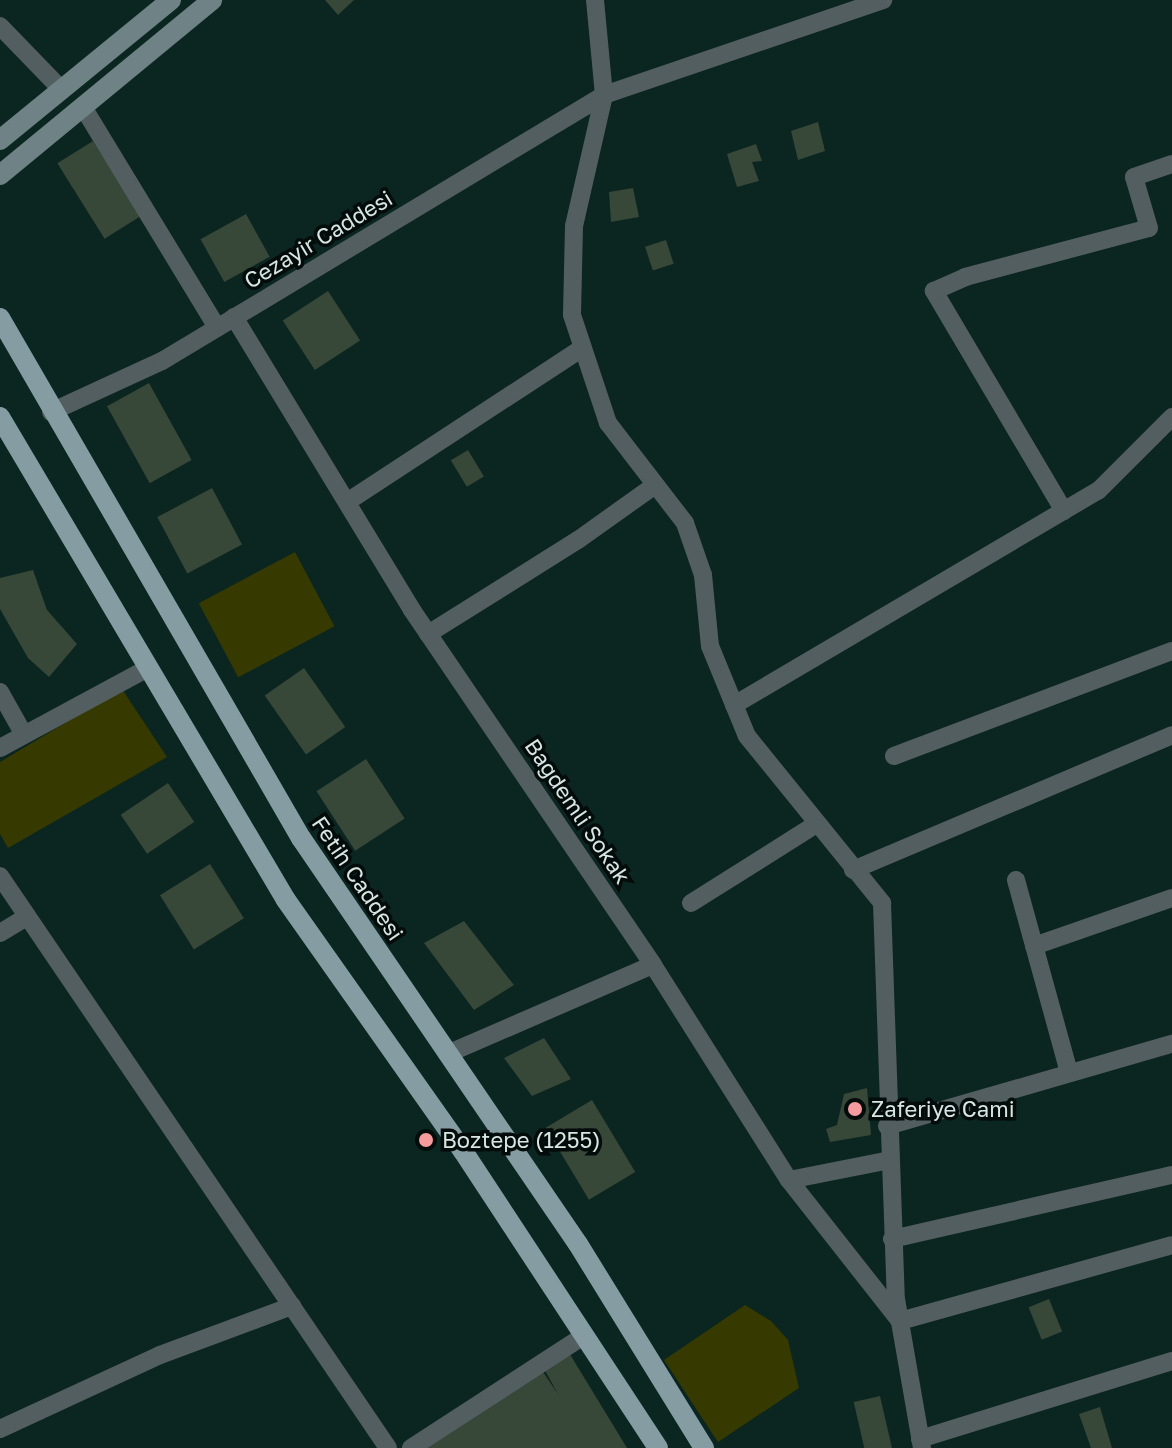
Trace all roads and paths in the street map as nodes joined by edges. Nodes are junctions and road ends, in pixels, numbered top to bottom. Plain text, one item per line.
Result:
1 (171, 0) edge
2 (212, 0) edge
3 (595, 0) edge
4 (883, 0) edge
5 (0, 26) edge
6 (62, 90) junction
7 (604, 95) junction
8 (83, 107) junction
9 (4, 135) edge
10 (25, 155) junction
11 (1172, 164) edge
12 (0, 175) edge
13 (0, 187) edge
14 (234, 317) junction
15 (1, 318) edge
16 (217, 327) junction
17 (582, 348) junction
18 (51, 412) junction
19 (0, 417) edge
20 (1172, 417) edge
21 (8, 444) edge
22 (655, 485) junction
23 (347, 502) junction
24 (1064, 511) junction
25 (428, 634) junction
26 (1172, 651) edge
27 (148, 668) junction
28 (0, 692) edge
29 (734, 705) junction
30 (23, 733) junction
31 (1172, 735) edge
32 (0, 748) edge
33 (894, 756) dead end
34 (815, 825) junction
35 (853, 870) junction
36 (0, 876) edge
37 (1016, 880) dead end
38 (1172, 898) edge
39 (691, 903) dead end
40 (25, 918) junction
41 (0, 933) edge
42 (1034, 946) junction
43 (653, 965) junction
44 (1172, 1044) edge
45 (447, 1054) junction
46 (1069, 1073) junction
47 (887, 1126) junction
48 (890, 1160) junction
49 (1172, 1175) edge
50 (789, 1180) junction
51 (892, 1239) junction
52 (1172, 1245) edge
53 (292, 1306) junction
54 (900, 1321) junction
55 (585, 1335) junction
56 (1172, 1361) edge
57 (0, 1429) edge
58 (921, 1443) edge
59 (388, 1448) edge
60 (411, 1448) edge
61 (658, 1448) edge
62 (704, 1448) edge

1 - 6 main road
2 - 8 main road
3 - 7 street
4 - 7 street, Cezayir Caddesi
5 - 6 street
6 - 9 main road
7 - 14 street, Cezayir Caddesi
7 - 17 street
8 - 10 main road
8 - 16 street
10 - 12 main road
10 - 13 main road
11 - 24 street
14 - 16 street, Cezayir Caddesi
14 - 23 street, Bağdemli Sokak
15 - 18 main road, Fetih Caddesi
16 - 18 street, Cezayir Caddesi
17 - 22 street
17 - 23 street
18 - 45 main road, Fetih Caddesi
19 - 21 main road
20 - 24 street
21 - 27 main road
22 - 25 street
22 - 29 street
23 - 25 street, Bağdemli Sokak
24 - 29 street
25 - 43 street, Bağdemli Sokak
26 - 33 street
27 - 30 street
27 - 55 main road
28 - 30 street
29 - 34 street
30 - 32 street
31 - 35 street
34 - 35 street
34 - 39 street
35 - 47 street
36 - 40 street
37 - 42 street
38 - 42 street
40 - 41 street
40 - 53 street
42 - 46 street
43 - 45 street
43 - 50 street, Bağdemli Sokak
44 - 46 street
45 - 62 main road, Fetih Caddesi
46 - 47 street
47 - 48 street
48 - 50 street
48 - 51 street
49 - 51 street
50 - 54 street, Bağdemli Sokak
51 - 54 street
52 - 54 street
53 - 57 street
53 - 59 street
54 - 58 street
55 - 60 street
55 - 61 main road
56 - 58 street

